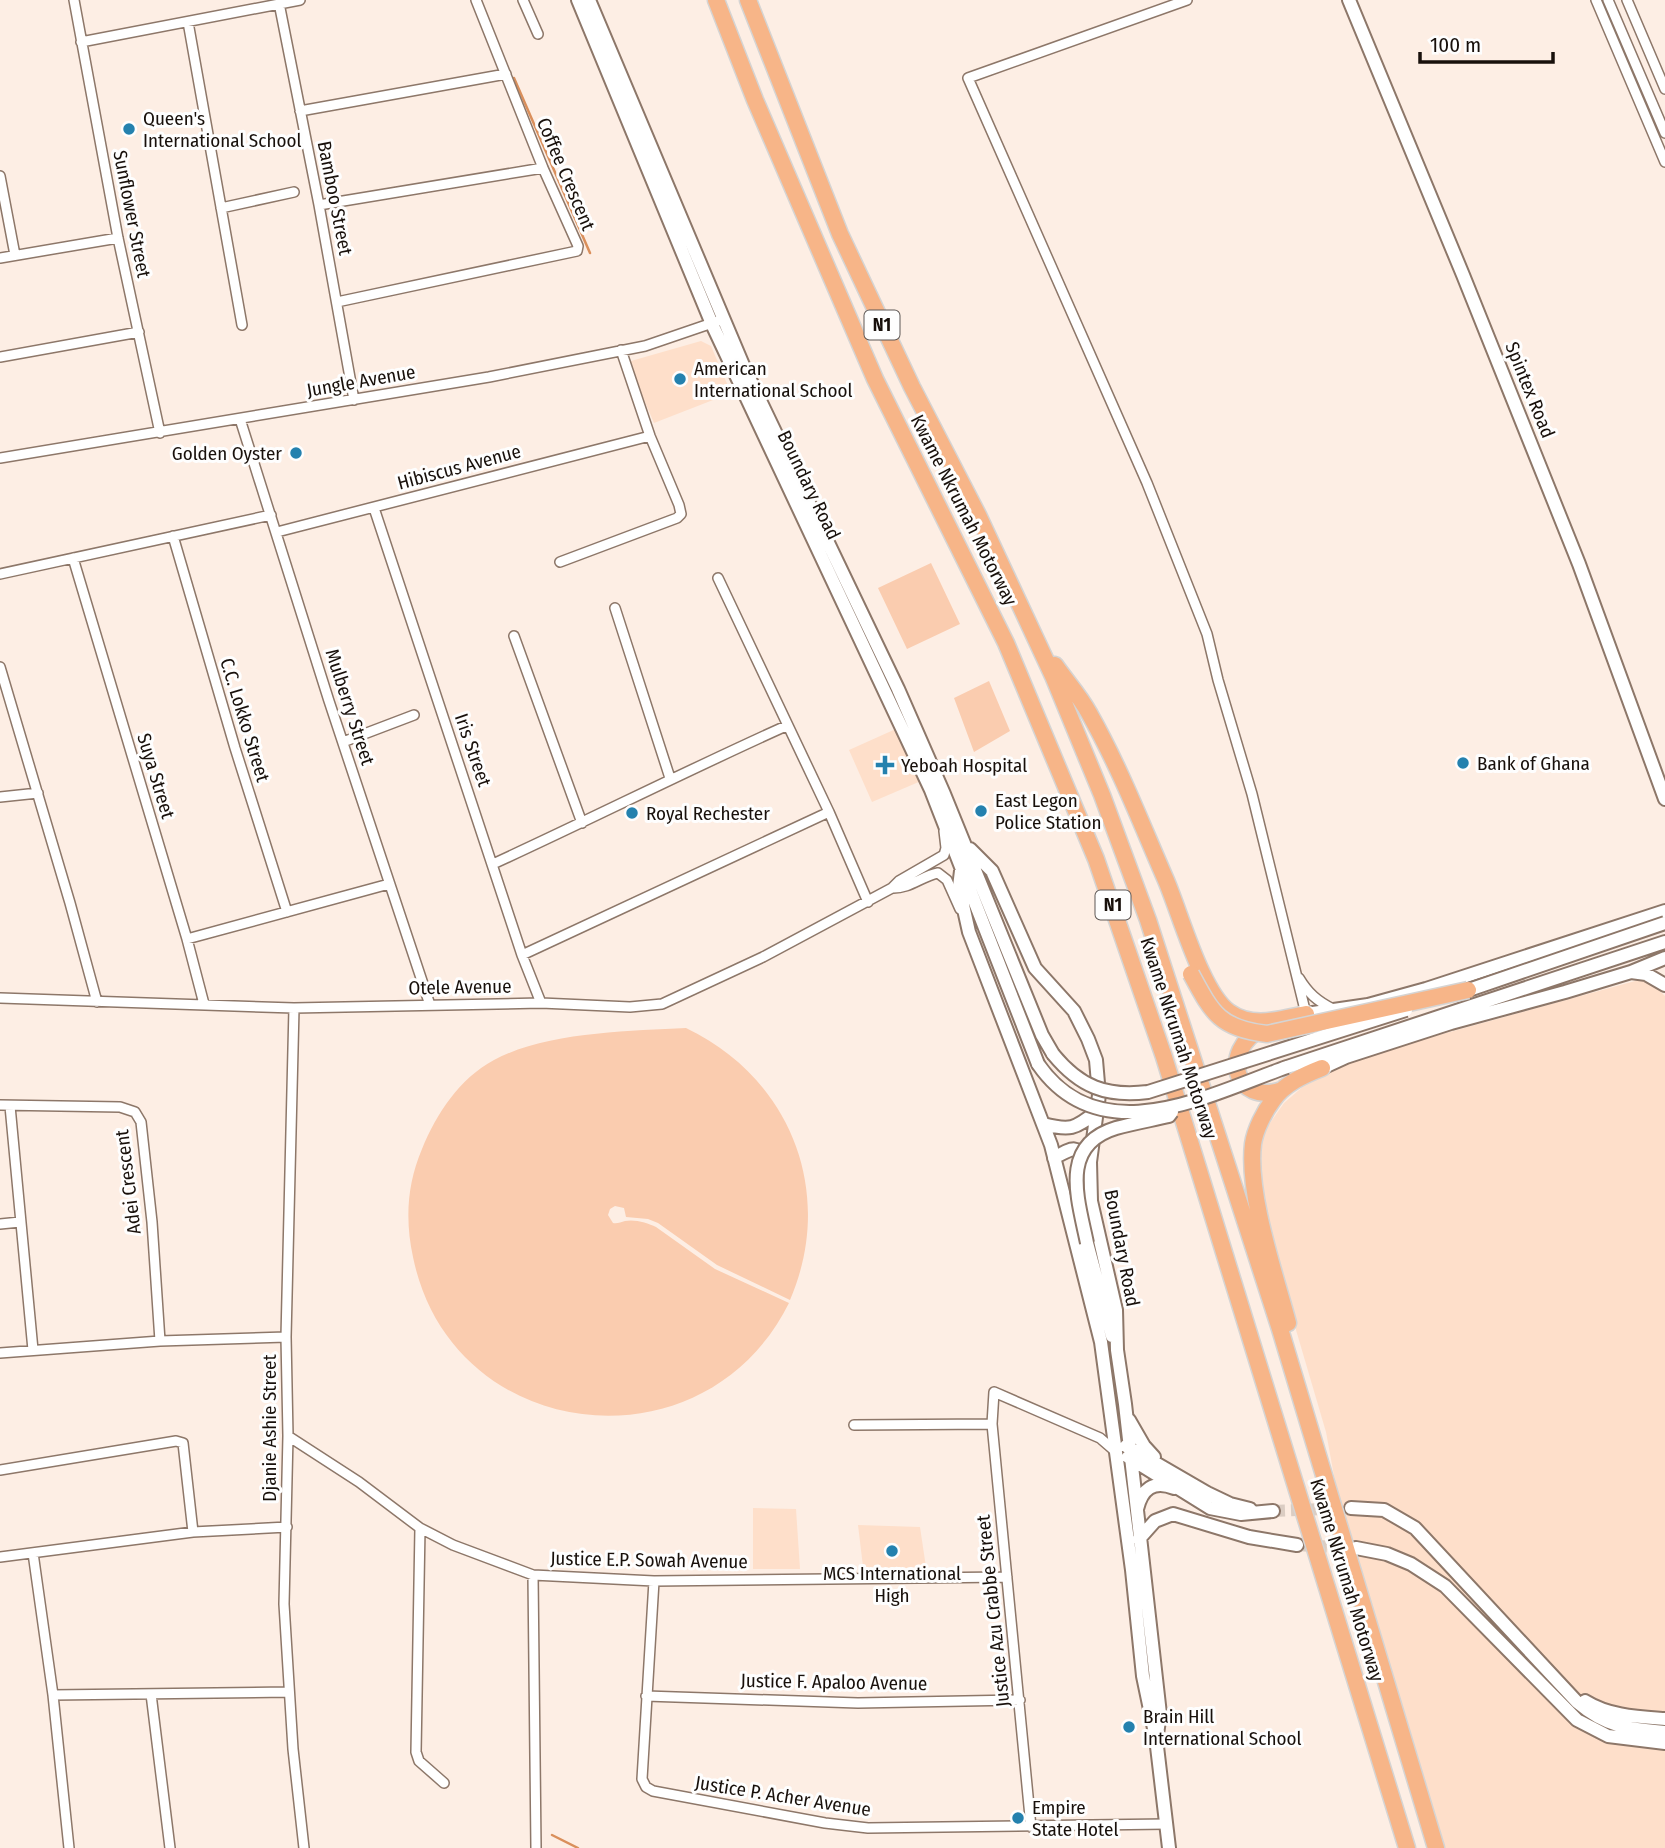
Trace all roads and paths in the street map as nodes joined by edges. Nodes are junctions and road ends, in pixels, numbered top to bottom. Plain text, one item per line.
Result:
1 (74, 0) edge
2 (300, 0) edge
3 (477, 0) edge
4 (523, 0) edge
5 (578, 0) edge
6 (589, 0) edge
7 (716, 0) edge
8 (748, 0) edge
9 (1186, 0) edge
10 (1349, 0) edge
11 (1596, 0) edge
12 (1608, 0) edge
13 (1627, 0) edge
14 (279, 3) junction
15 (188, 22) junction
16 (538, 34) dead end
17 (81, 42) junction
18 (506, 74) junction
19 (1665, 89) edge
20 (300, 111) junction
21 (1665, 133) edge
22 (1665, 162) edge
23 (543, 168) junction
24 (0, 176) edge
25 (294, 192) dead end
26 (319, 205) junction
27 (221, 208) junction
28 (118, 238) junction
29 (15, 256) junction
30 (0, 258) edge
31 (337, 302) junction
32 (718, 322) junction
33 (242, 325) dead end
34 (139, 332) junction
35 (621, 350) junction
36 (0, 357) edge
37 (354, 400) junction
38 (240, 419) junction
39 (160, 433) junction
40 (650, 436) junction
41 (0, 458) edge
42 (374, 508) junction
43 (271, 515) junction
44 (277, 532) junction
45 (173, 536) junction
46 (73, 558) junction
47 (560, 562) dead end
48 (0, 574) edge
49 (718, 578) dead end
50 (615, 608) dead end
51 (514, 636) dead end
52 (1037, 641) junction
53 (0, 667) edge
54 (414, 715) dead end
55 (786, 726) junction
56 (342, 742) junction
57 (670, 778) junction
58 (38, 793) junction
59 (0, 797) edge
60 (1130, 799) junction
61 (1665, 799) edge
62 (829, 812) junction
63 (943, 819) junction
64 (582, 822) junction
65 (965, 845) junction
66 (493, 864) junction
67 (962, 868) junction
68 (389, 884) junction
69 (892, 888) junction
70 (868, 902) junction
71 (287, 912) junction
72 (1665, 912) edge
73 (1665, 923) edge
74 (969, 932) junction
75 (187, 939) junction
76 (1665, 942) edge
77 (522, 954) junction
78 (1665, 958) edge
79 (1294, 971) junction
80 (1631, 972) junction
81 (1665, 985) edge
82 (1468, 990) junction
83 (0, 998) edge
84 (97, 1002) junction
85 (541, 1003) junction
86 (204, 1004) junction
87 (430, 1005) junction
88 (294, 1008) junction
89 (1333, 1009) junction
90 (1306, 1014) junction
91 (1283, 1019) junction
92 (1322, 1068) joint
93 (1283, 1089) junction
94 (5, 1105) edge
95 (1176, 1107) junction
96 (1096, 1112) junction
97 (1043, 1124) junction
98 (1054, 1158) junction
99 (1090, 1162) junction
100 (20, 1222) junction
101 (0, 1224) edge
102 (286, 1336) junction
103 (160, 1341) junction
104 (33, 1350) junction
105 (1116, 1350) junction
106 (0, 1353) edge
107 (1127, 1417) junction
108 (854, 1424) dead end
109 (992, 1424) junction
110 (288, 1436) junction
111 (1110, 1443) junction
112 (1131, 1454) junction
113 (1162, 1465) junction
114 (0, 1470) edge
115 (1181, 1491) junction
116 (1330, 1495) junction
117 (1350, 1507) tunnel mouth
118 (1257, 1511) junction
119 (1273, 1511) tunnel mouth
120 (1136, 1513) junction
121 (287, 1527) junction
122 (420, 1528) junction
123 (193, 1532) junction
124 (1139, 1539) junction
125 (1297, 1545) tunnel mouth
126 (1356, 1548) tunnel mouth
127 (33, 1552) junction
128 (0, 1557) edge
129 (533, 1575) junction
130 (1007, 1577) junction
131 (654, 1581) junction
132 (1519, 1638) junction
133 (1520, 1662) junction
134 (1566, 1689) junction
135 (288, 1692) junction
136 (151, 1694) junction
137 (53, 1695) junction
138 (646, 1696) junction
139 (1020, 1700) junction
140 (1665, 1719) edge
141 (1665, 1732) edge
142 (1156, 1738) junction
143 (1665, 1743) edge
144 (444, 1783) dead end
145 (1167, 1824) junction
146 (1031, 1827) junction
147 (69, 1848) edge
148 (170, 1848) edge
149 (304, 1848) edge
150 (536, 1848) edge
151 (1169, 1848) edge
152 (1408, 1848) edge
153 (1436, 1848) edge

1 - 17 street, Sunflower Street
2 - 14 street
3 - 18 street, Coffee Crescent
4 - 16 street
5 - 32 main road, Boundary Road
6 - 32 main road, Boundary Road
7 - 152 highway, Kwame Nkrumah Motorway / N1
8 - 52 highway, Kwame Nkrumah Motorway / N1
9 - 79 street
10 - 61 main road, Spintex Road
11 - 22 street
12 - 21 street
13 - 19 street
14 - 15 street
14 - 20 street, Bamboo Street
15 - 17 street
15 - 27 street
17 - 28 street, Sunflower Street
18 - 20 street
18 - 23 street, Coffee Crescent
20 - 26 street, Bamboo Street
23 - 26 street
23 - 31 street, Coffee Crescent
24 - 29 street
25 - 27 street
26 - 31 street, Bamboo Street
27 - 33 street
28 - 29 street
28 - 34 street, Sunflower Street
29 - 30 street
31 - 37 street, Bamboo Street
32 - 35 street, Jungle Avenue
32 - 63 main road, Boundary Road
32 - 65 main road, Boundary Road
34 - 36 street
34 - 39 street, Sunflower Street
35 - 37 street, Jungle Avenue
35 - 40 street
37 - 38 street, Jungle Avenue
38 - 39 street, Jungle Avenue
38 - 43 street, Mulberry Street
39 - 41 street, Jungle Avenue
40 - 42 street, Hibiscus Avenue
40 - 47 street
42 - 44 street, Hibiscus Avenue
42 - 66 street, Iris Street
43 - 44 street, Mulberry Street
43 - 45 street
44 - 56 street, Mulberry Street
45 - 46 street
45 - 71 street, C.C. Lokko Street
46 - 48 street
46 - 75 street, Suya Street
49 - 55 street
50 - 57 street
51 - 64 street
52 - 60 highway
52 - 116 highway, Kwame Nkrumah Motorway / N1
53 - 58 street
54 - 56 street
55 - 57 street
55 - 62 street
56 - 68 street, Mulberry Street
57 - 64 street
58 - 59 street
58 - 84 street
60 - 82 highway, bridge
60 - 91 highway
62 - 70 street
62 - 77 street
63 - 67 main road, Boundary Road
63 - 69 street, Otele Avenue
64 - 66 street
65 - 82 main road, Boundary Road, bridge
65 - 96 main road, Boundary Road
66 - 77 street, Iris Street
67 - 74 main road, Boundary Road
67 - 95 main road, Boundary Road, bridge
68 - 71 street
68 - 87 street, Mulberry Street
69 - 70 street, Otele Avenue
69 - 74 street, Otele Avenue
70 - 85 street, Otele Avenue
71 - 75 street
72 - 76 main road
72 - 89 main road
73 - 82 main road, Boundary Road, bridge
74 - 97 main road, Boundary Road
75 - 86 street, Suya Street
76 - 95 main road, bridge
77 - 85 street, Iris Street
78 - 80 main road
79 - 89 street
79 - 90 street
80 - 81 main road
80 - 92 main road
83 - 84 street, Otele Avenue
84 - 86 street, Otele Avenue
85 - 87 street, Otele Avenue
86 - 88 street, Otele Avenue
87 - 88 street, Otele Avenue
88 - 102 street, Djanie Ashie Street
89 - 90 main road
90 - 91 highway
91 - 93 highway
92 - 93 highway
93 - 116 highway
94 - 100 street
94 - 103 street, Adei Crescent
95 - 105 main road, bridge
96 - 97 main road
96 - 99 main road, Boundary Road
97 - 98 main road, Boundary Road
98 - 99 main road
98 - 111 main road, Boundary Road
99 - 105 main road, Boundary Road
100 - 101 street
100 - 104 street
102 - 103 street
102 - 110 street, Djanie Ashie Street
103 - 104 street
104 - 106 street
105 - 107 main road, Boundary Road
107 - 112 main road, Boundary Road
107 - 113 main road
108 - 109 street
109 - 111 street, Justice Azu Crabbe Street
109 - 130 street, Justice Azu Crabbe Street
110 - 121 street, Djanie Ashie Street
110 - 122 street, Justice E.P. Sowah Avenue
111 - 112 main road
111 - 142 main road, Boundary Road
112 - 113 main road
112 - 115 main road
112 - 120 main road, Boundary Road
113 - 118 main road
114 - 123 street
115 - 118 main road
115 - 120 main road
116 - 153 highway, Kwame Nkrumah Motorway / N1
117 - 132 main road
118 - 119 main road
120 - 124 main road, Boundary Road
121 - 123 street
121 - 135 street, Djanie Ashie Street
122 - 129 street, Justice E.P. Sowah Avenue
122 - 144 street
123 - 127 street
124 - 125 main road
124 - 142 main road, Boundary Road
126 - 133 main road
127 - 128 street
127 - 137 street
129 - 131 street, Justice E.P. Sowah Avenue
129 - 150 street
130 - 131 street, Justice E.P. Sowah Avenue
130 - 139 street, Justice Azu Crabbe Street
131 - 138 street, Justice P. Acher Avenue
132 - 133 main road
132 - 134 main road
133 - 143 main road
134 - 140 main road
134 - 141 main road
135 - 136 street
135 - 149 street, Djanie Ashie Street
136 - 137 street
136 - 148 street
137 - 147 street
138 - 139 street, Justice F. Apaloo Avenue
138 - 146 street, Justice P. Acher Avenue
139 - 146 street, Justice Azu Crabbe Street
142 - 145 main road, Boundary Road
145 - 146 street, Justice P. Acher Avenue
145 - 151 main road, Boundary Road

